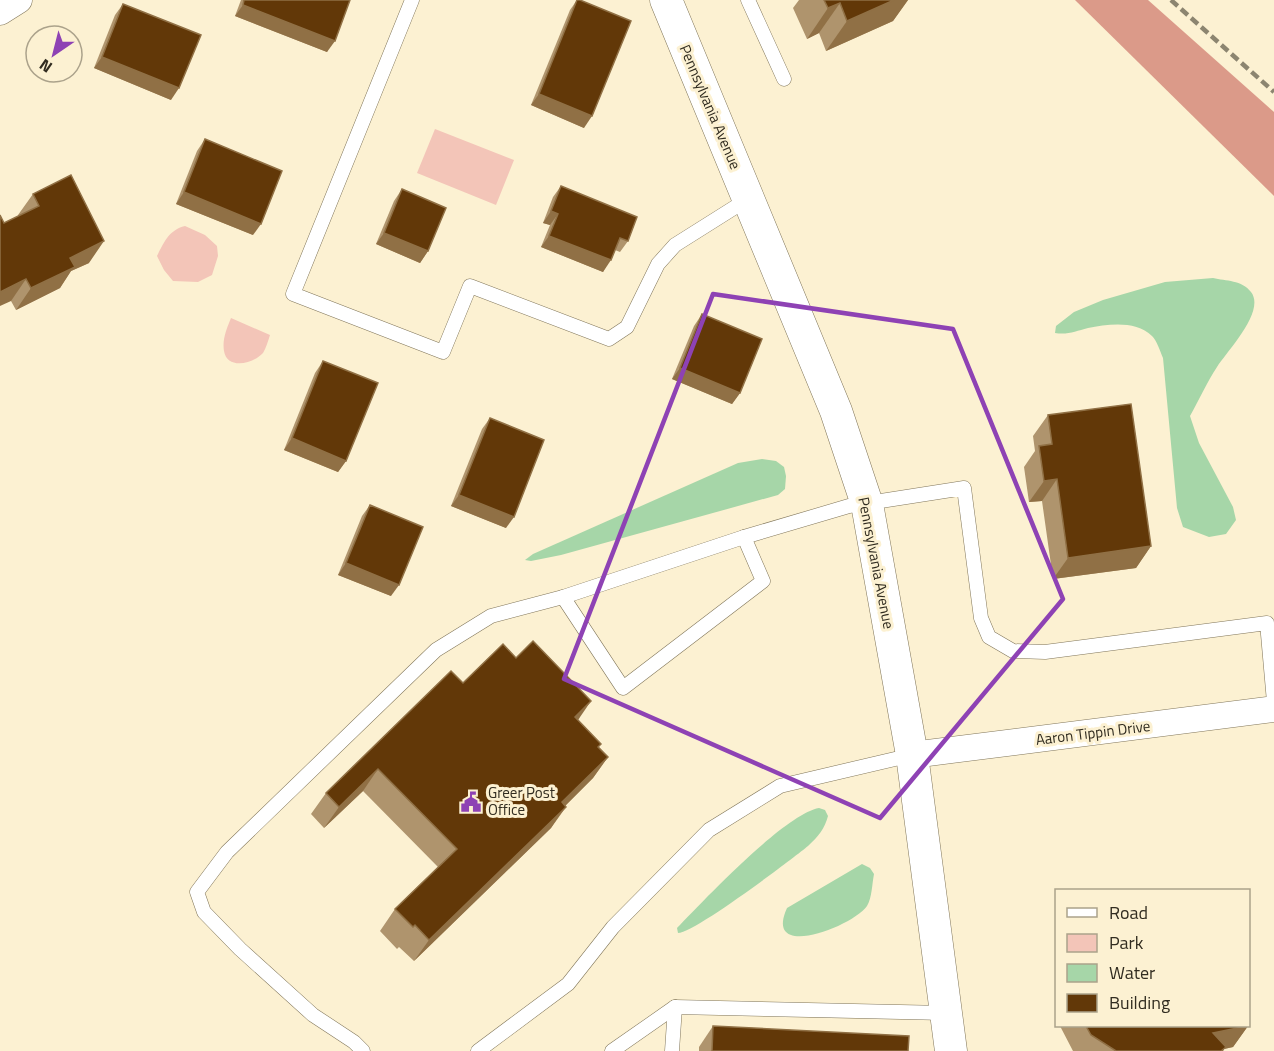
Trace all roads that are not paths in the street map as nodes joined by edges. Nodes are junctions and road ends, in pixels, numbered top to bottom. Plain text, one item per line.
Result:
1 (19, 0) edge
2 (412, 0) edge
3 (666, 0) edge
4 (748, 0) edge
5 (0, 12) edge
6 (784, 80) dead end
7 (748, 199) junction
8 (867, 504) junction
9 (744, 537) junction
10 (563, 597) junction
11 (1274, 702) edge
12 (1274, 709) edge
13 (912, 755) junction
14 (675, 1007) junction
15 (946, 1013) junction
16 (363, 1051) edge
17 (478, 1051) edge
18 (612, 1051) edge
19 (672, 1051) edge
20 (951, 1051) edge

1 - 5 street
2 - 7 lane
3 - 7 street, Pennsylvania Avenue
4 - 6 lane
7 - 8 street, Pennsylvania Avenue
8 - 9 lane
8 - 11 lane
8 - 13 street, Pennsylvania Avenue
9 - 10 lane
9 - 10 lane
10 - 16 lane
12 - 13 street, Aaron Tippin Drive
13 - 15 street, Pennsylvania Avenue
13 - 17 lane
14 - 15 lane
14 - 18 lane
14 - 19 lane
15 - 20 street, Pennsylvania Avenue

